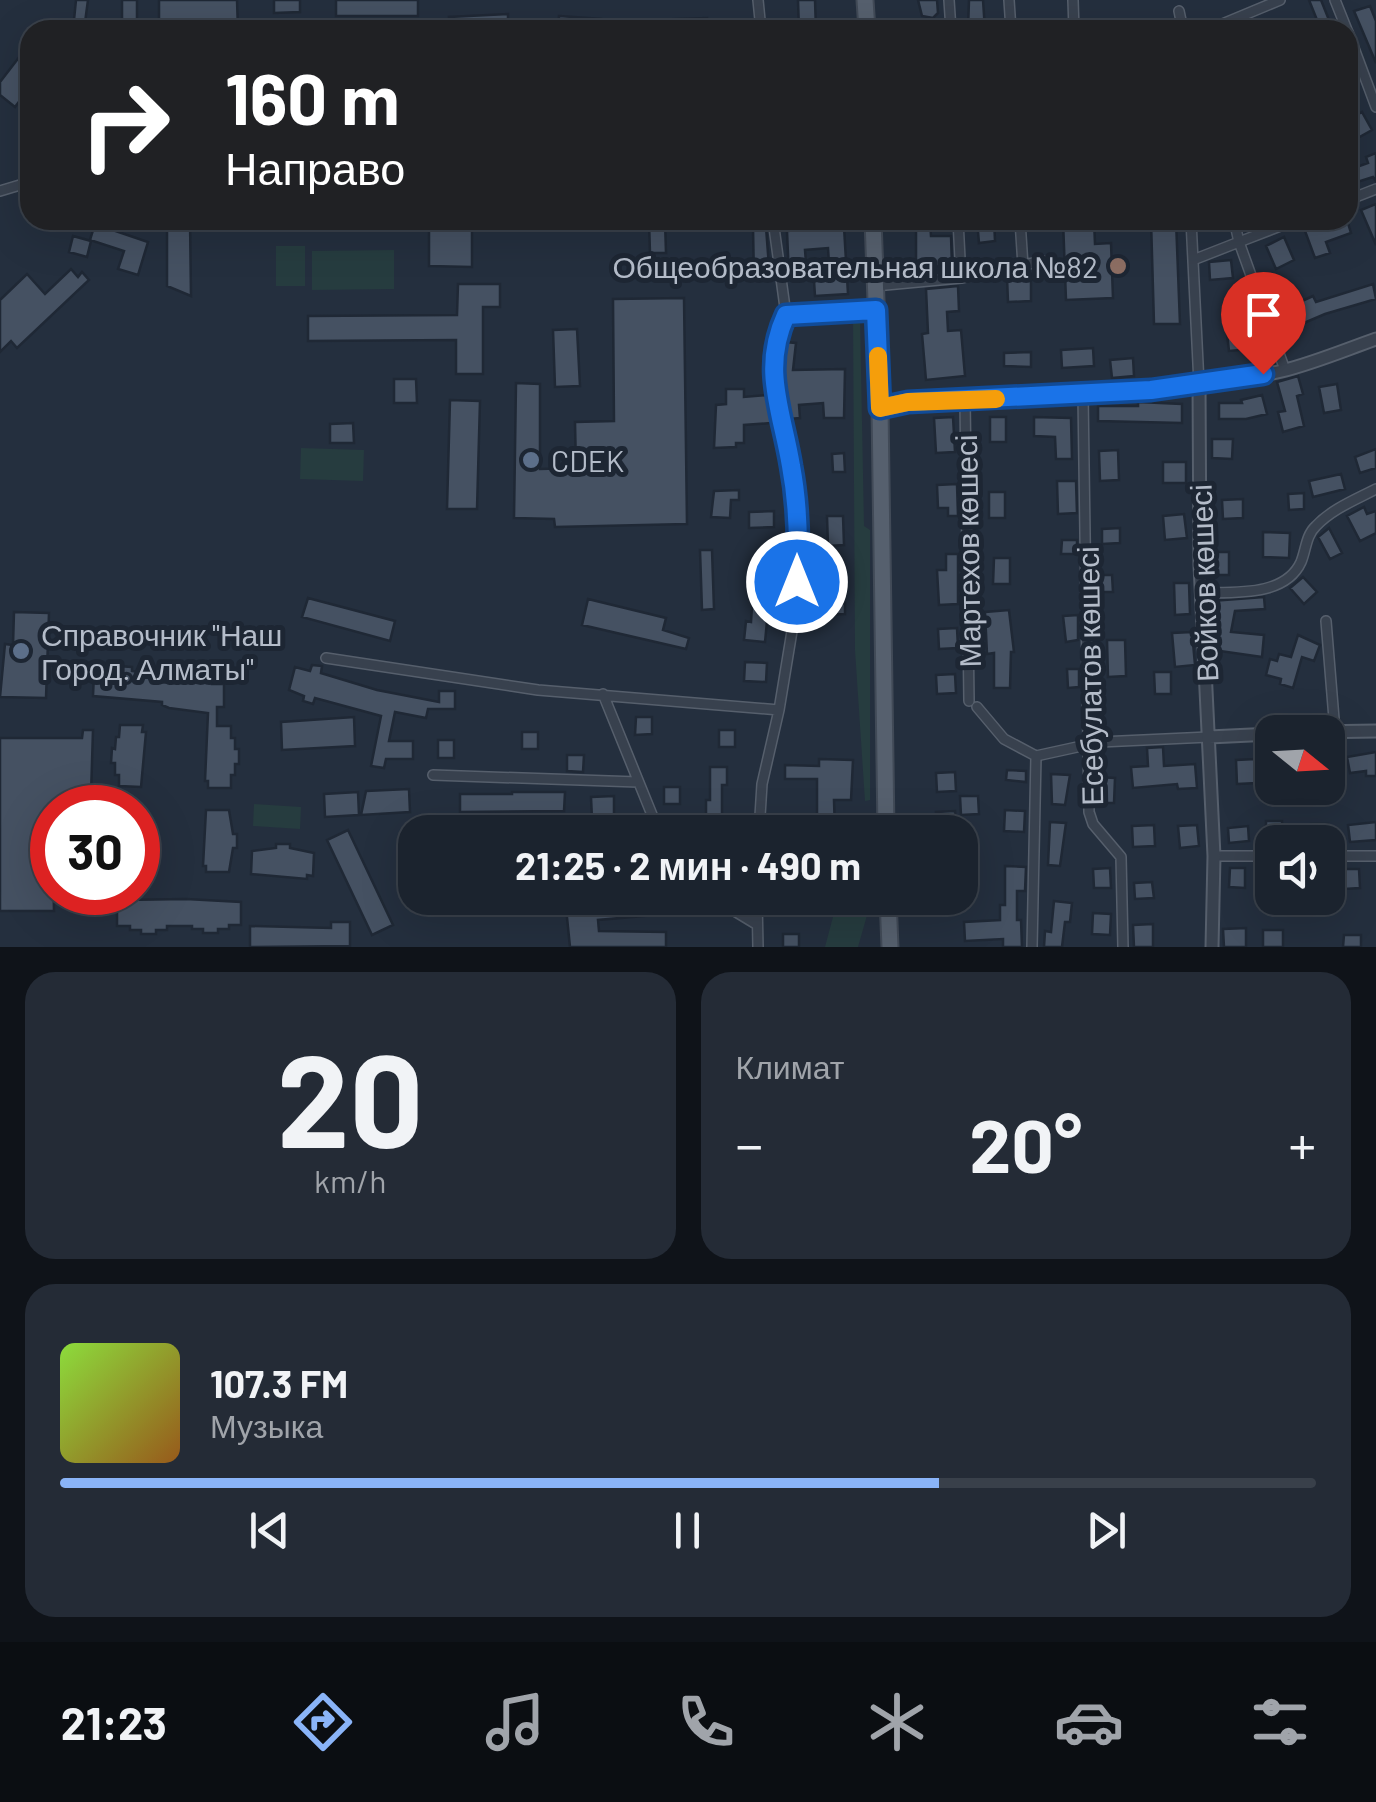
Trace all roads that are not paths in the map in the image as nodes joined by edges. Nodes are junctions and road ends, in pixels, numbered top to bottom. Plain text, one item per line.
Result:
1 (1280, 0) edge
2 (1179, 12) dead end
3 (1180, 20) edge
4 (1232, 20) edge
5 (1358, 60) edge
6 (1376, 107) edge
7 (774, 230) edge
8 (873, 230) edge
9 (959, 230) edge
10 (1020, 230) edge
11 (1191, 230) edge
12 (1236, 230) edge
13 (1270, 230) edge
14 (1239, 242) junction
15 (1043, 260) dead end
16 (1192, 260) junction
17 (1022, 266) junction
18 (961, 278) junction
19 (875, 286) junction
20 (876, 310) junction
21 (786, 315) junction
22 (1376, 339) edge
23 (1285, 370) junction
24 (1199, 384) junction
25 (1083, 394) junction
26 (965, 400) junction
27 (880, 408) junction
28 (1376, 489) edge
29 (1202, 594) junction
30 (1326, 621) dead end
31 (326, 658) dead end
32 (603, 694) junction
33 (779, 710) junction
34 (1334, 715) edge
35 (1376, 730) edge
36 (1345, 731) edge
37 (1255, 735) edge
38 (1209, 738) junction
39 (1087, 745) junction
40 (1036, 756) junction
41 (433, 775) dead end
42 (638, 782) junction
43 (652, 815) edge
44 (760, 815) edge
45 (886, 815) edge
46 (1214, 856) junction
47 (1255, 856) edge
48 (1345, 856) edge
49 (1376, 856) edge
50 (741, 915) edge
51 (756, 915) edge
52 (889, 917) joint
53 (756, 924) junction
54 (758, 947) edge
55 (876, 947) edge
56 (890, 947) edge
57 (1032, 947) edge
58 (1122, 947) edge
59 (1212, 947) edge

1 - 4 street
2 - 3 street
5 - 6 street
7 - 21 street
8 - 19 main road
9 - 18 street
10 - 17 street
11 - 16 street, Войков көшесі
12 - 14 street
13 - 14 street
14 - 16 street
14 - 23 street
15 - 17 street
16 - 24 street, Войков көшесі
17 - 18 street
18 - 19 street
19 - 20 main road
20 - 21 street
20 - 27 main road
21 - 33 street
22 - 23 street
23 - 24 street
24 - 25 street
24 - 29 street, Войков көшесі
25 - 26 street
25 - 39 street, Есебулатов көшесі
26 - 27 street
26 - 40 street, Мартехов көшесі
27 - 45 main road
28 - 29 street
29 - 38 street, Войков көшесі
30 - 34 street
31 - 32 street
32 - 33 street
32 - 42 street
33 - 44 street
35 - 36 street
37 - 38 street
38 - 39 street
38 - 46 street, Войков көшесі
39 - 40 street
39 - 58 street, Есебулатов көшесі
40 - 57 street
41 - 42 street
42 - 43 street
46 - 47 street
46 - 59 street, Войков көшесі
48 - 49 street
50 - 53 street
51 - 53 street
52 - 55 main road
52 - 56 main road
53 - 54 street

